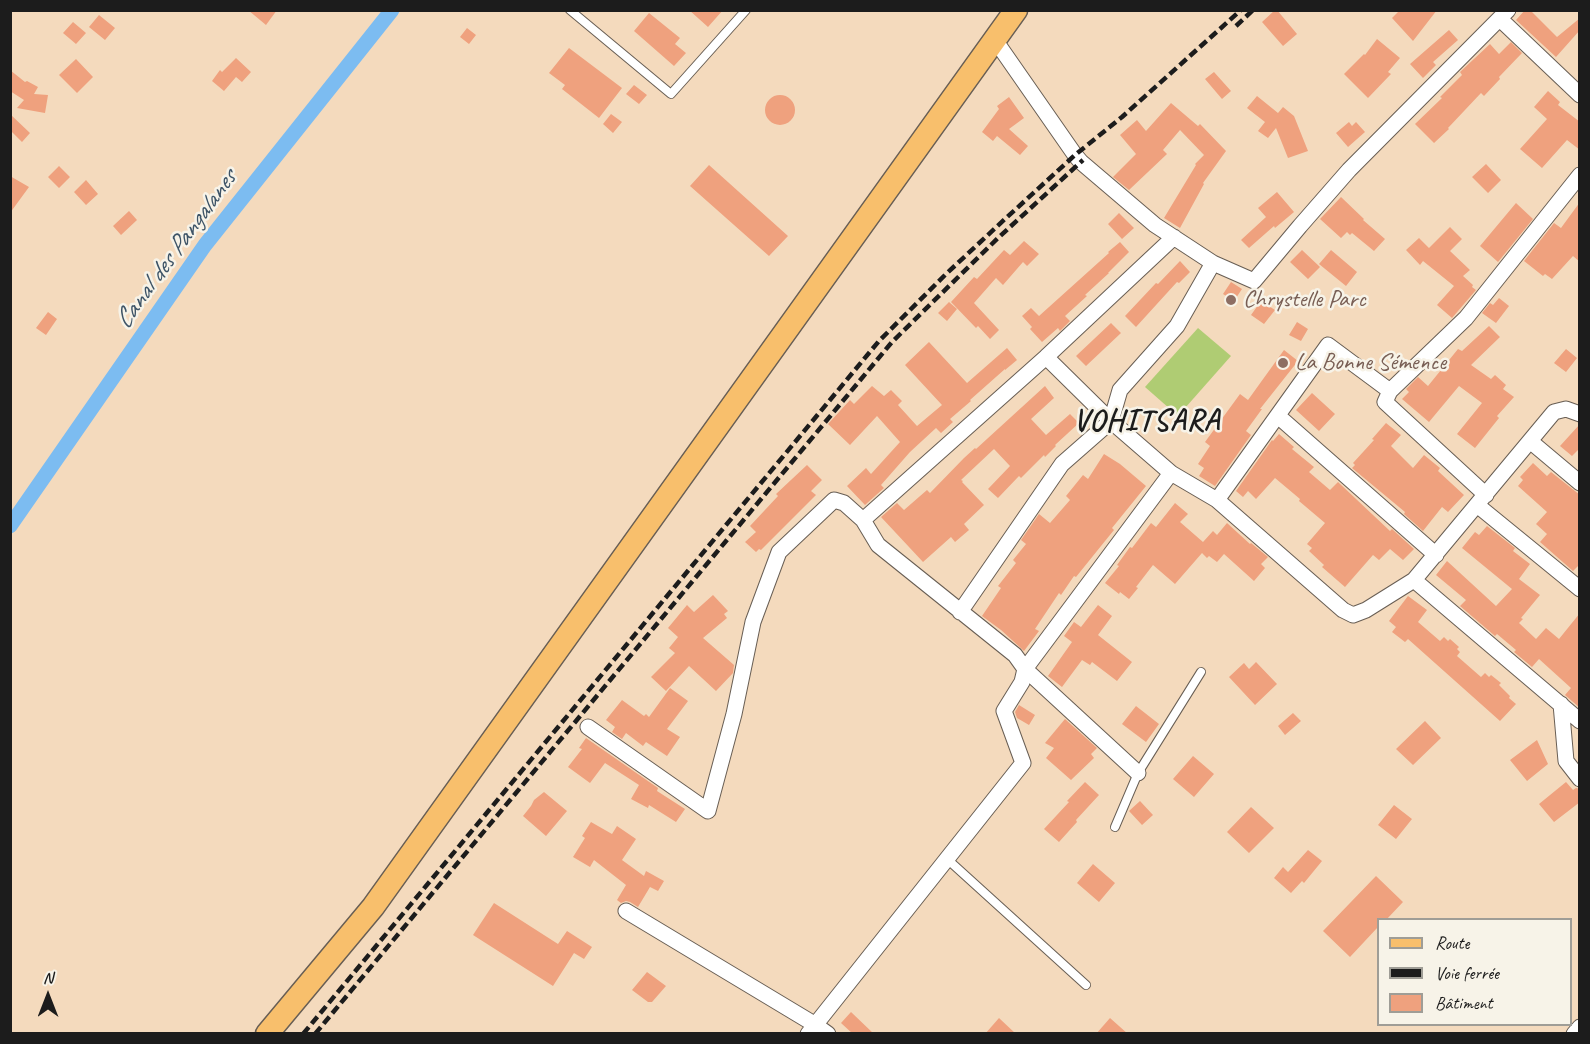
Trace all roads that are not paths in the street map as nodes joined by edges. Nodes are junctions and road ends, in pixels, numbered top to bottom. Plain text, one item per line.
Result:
1 (570, 10) edge
2 (746, 10) edge
3 (1016, 10) edge
4 (1504, 15) edge
5 (995, 40) junction
6 (1580, 95) edge
7 (1580, 175) edge
8 (1174, 237) junction
9 (1213, 263) junction
10 (1046, 357) junction
11 (1389, 391) junction
12 (1580, 414) edge
13 (1278, 416) junction
14 (1110, 421) junction
15 (1530, 441) junction
16 (1171, 473) junction
17 (1580, 483) edge
18 (1217, 500) junction
19 (1482, 500) junction
20 (863, 520) junction
21 (1436, 555) junction
22 (1414, 580) junction
23 (1580, 589) edge
24 (960, 612) junction
25 (1025, 669) junction
26 (1201, 672) dead end
27 (1561, 705) junction
28 (1580, 721) edge
29 (588, 727) dead end
30 (1138, 773) junction
31 (1580, 779) edge
32 (1115, 827) dead end
33 (946, 858) junction
34 (626, 911) dead end
35 (1086, 986) dead end
36 (1580, 1027) edge
37 (811, 1029) edge
38 (267, 1034) edge
39 (828, 1034) edge
40 (1574, 1034) edge

1 - 2 lane
3 - 5 main road
4 - 6 street
4 - 9 street
5 - 8 street
5 - 38 main road
7 - 11 street
8 - 9 street
8 - 10 street
9 - 14 street
10 - 14 street
10 - 20 street
11 - 13 street
11 - 19 street
12 - 15 street
13 - 18 street
13 - 21 street
14 - 16 street
14 - 24 street
15 - 17 street
15 - 19 street
16 - 18 street
16 - 25 street
18 - 22 street
19 - 21 street
19 - 23 street
20 - 24 street
20 - 29 street
21 - 22 street
22 - 27 street
24 - 25 street
25 - 30 street
25 - 33 street
26 - 30 lane
27 - 28 street
27 - 31 street
30 - 32 lane
33 - 35 lane
33 - 37 street
34 - 37 street
36 - 40 street
37 - 39 street

